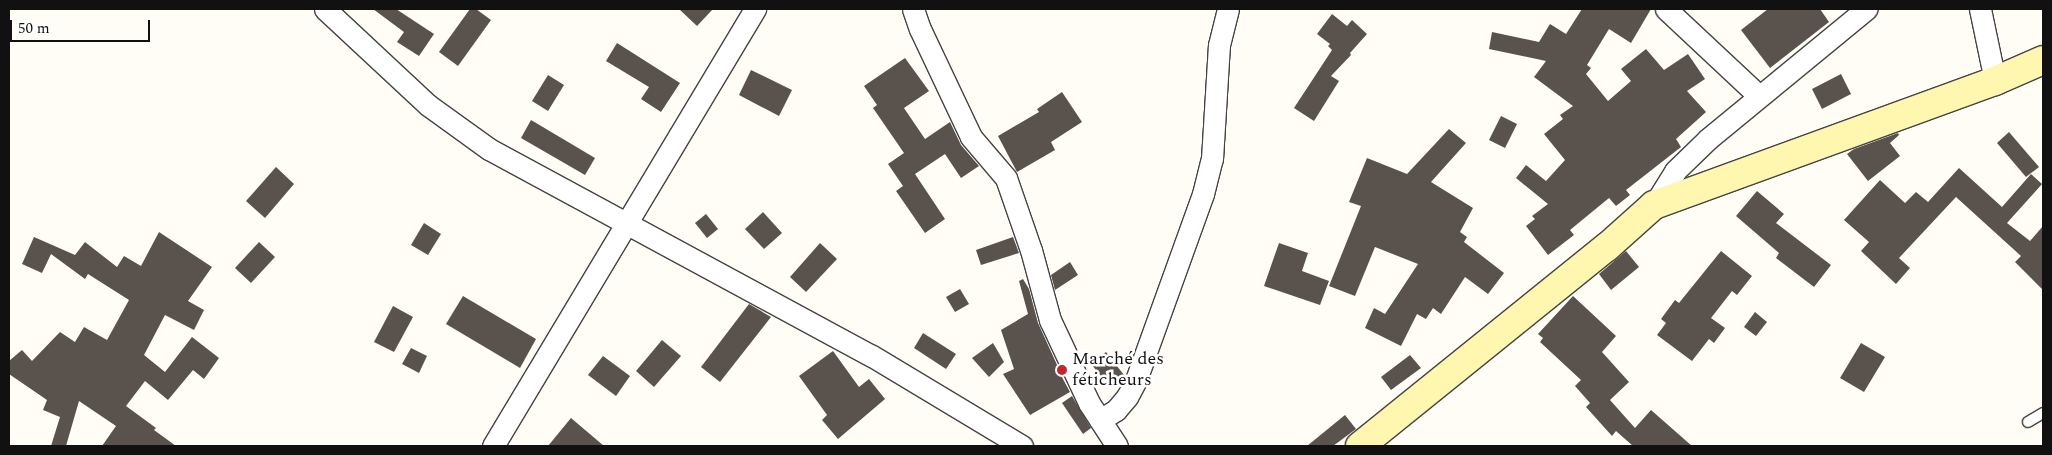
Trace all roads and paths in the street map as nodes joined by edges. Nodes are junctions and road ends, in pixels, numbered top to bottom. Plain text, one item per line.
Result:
1 (325, 9) edge
2 (755, 9) edge
3 (913, 9) edge
4 (1228, 9) edge
5 (1666, 9) edge
6 (1866, 9) edge
7 (1980, 9) edge
8 (2043, 60) edge
9 (1996, 81) junction
10 (1758, 95) junction
11 (1654, 206) junction
12 (626, 224) junction
13 (2043, 412) edge
14 (1100, 420) junction
15 (2028, 422) dead end
16 (493, 446) edge
17 (1022, 446) edge
18 (1117, 446) edge
19 (1360, 446) edge

1 - 12 street
2 - 12 street
3 - 14 street
4 - 14 street
5 - 10 street
6 - 10 street
7 - 9 street
8 - 9 street
9 - 11 street
10 - 11 street
11 - 19 street
12 - 16 street
12 - 17 street
13 - 15 lane
14 - 18 street

